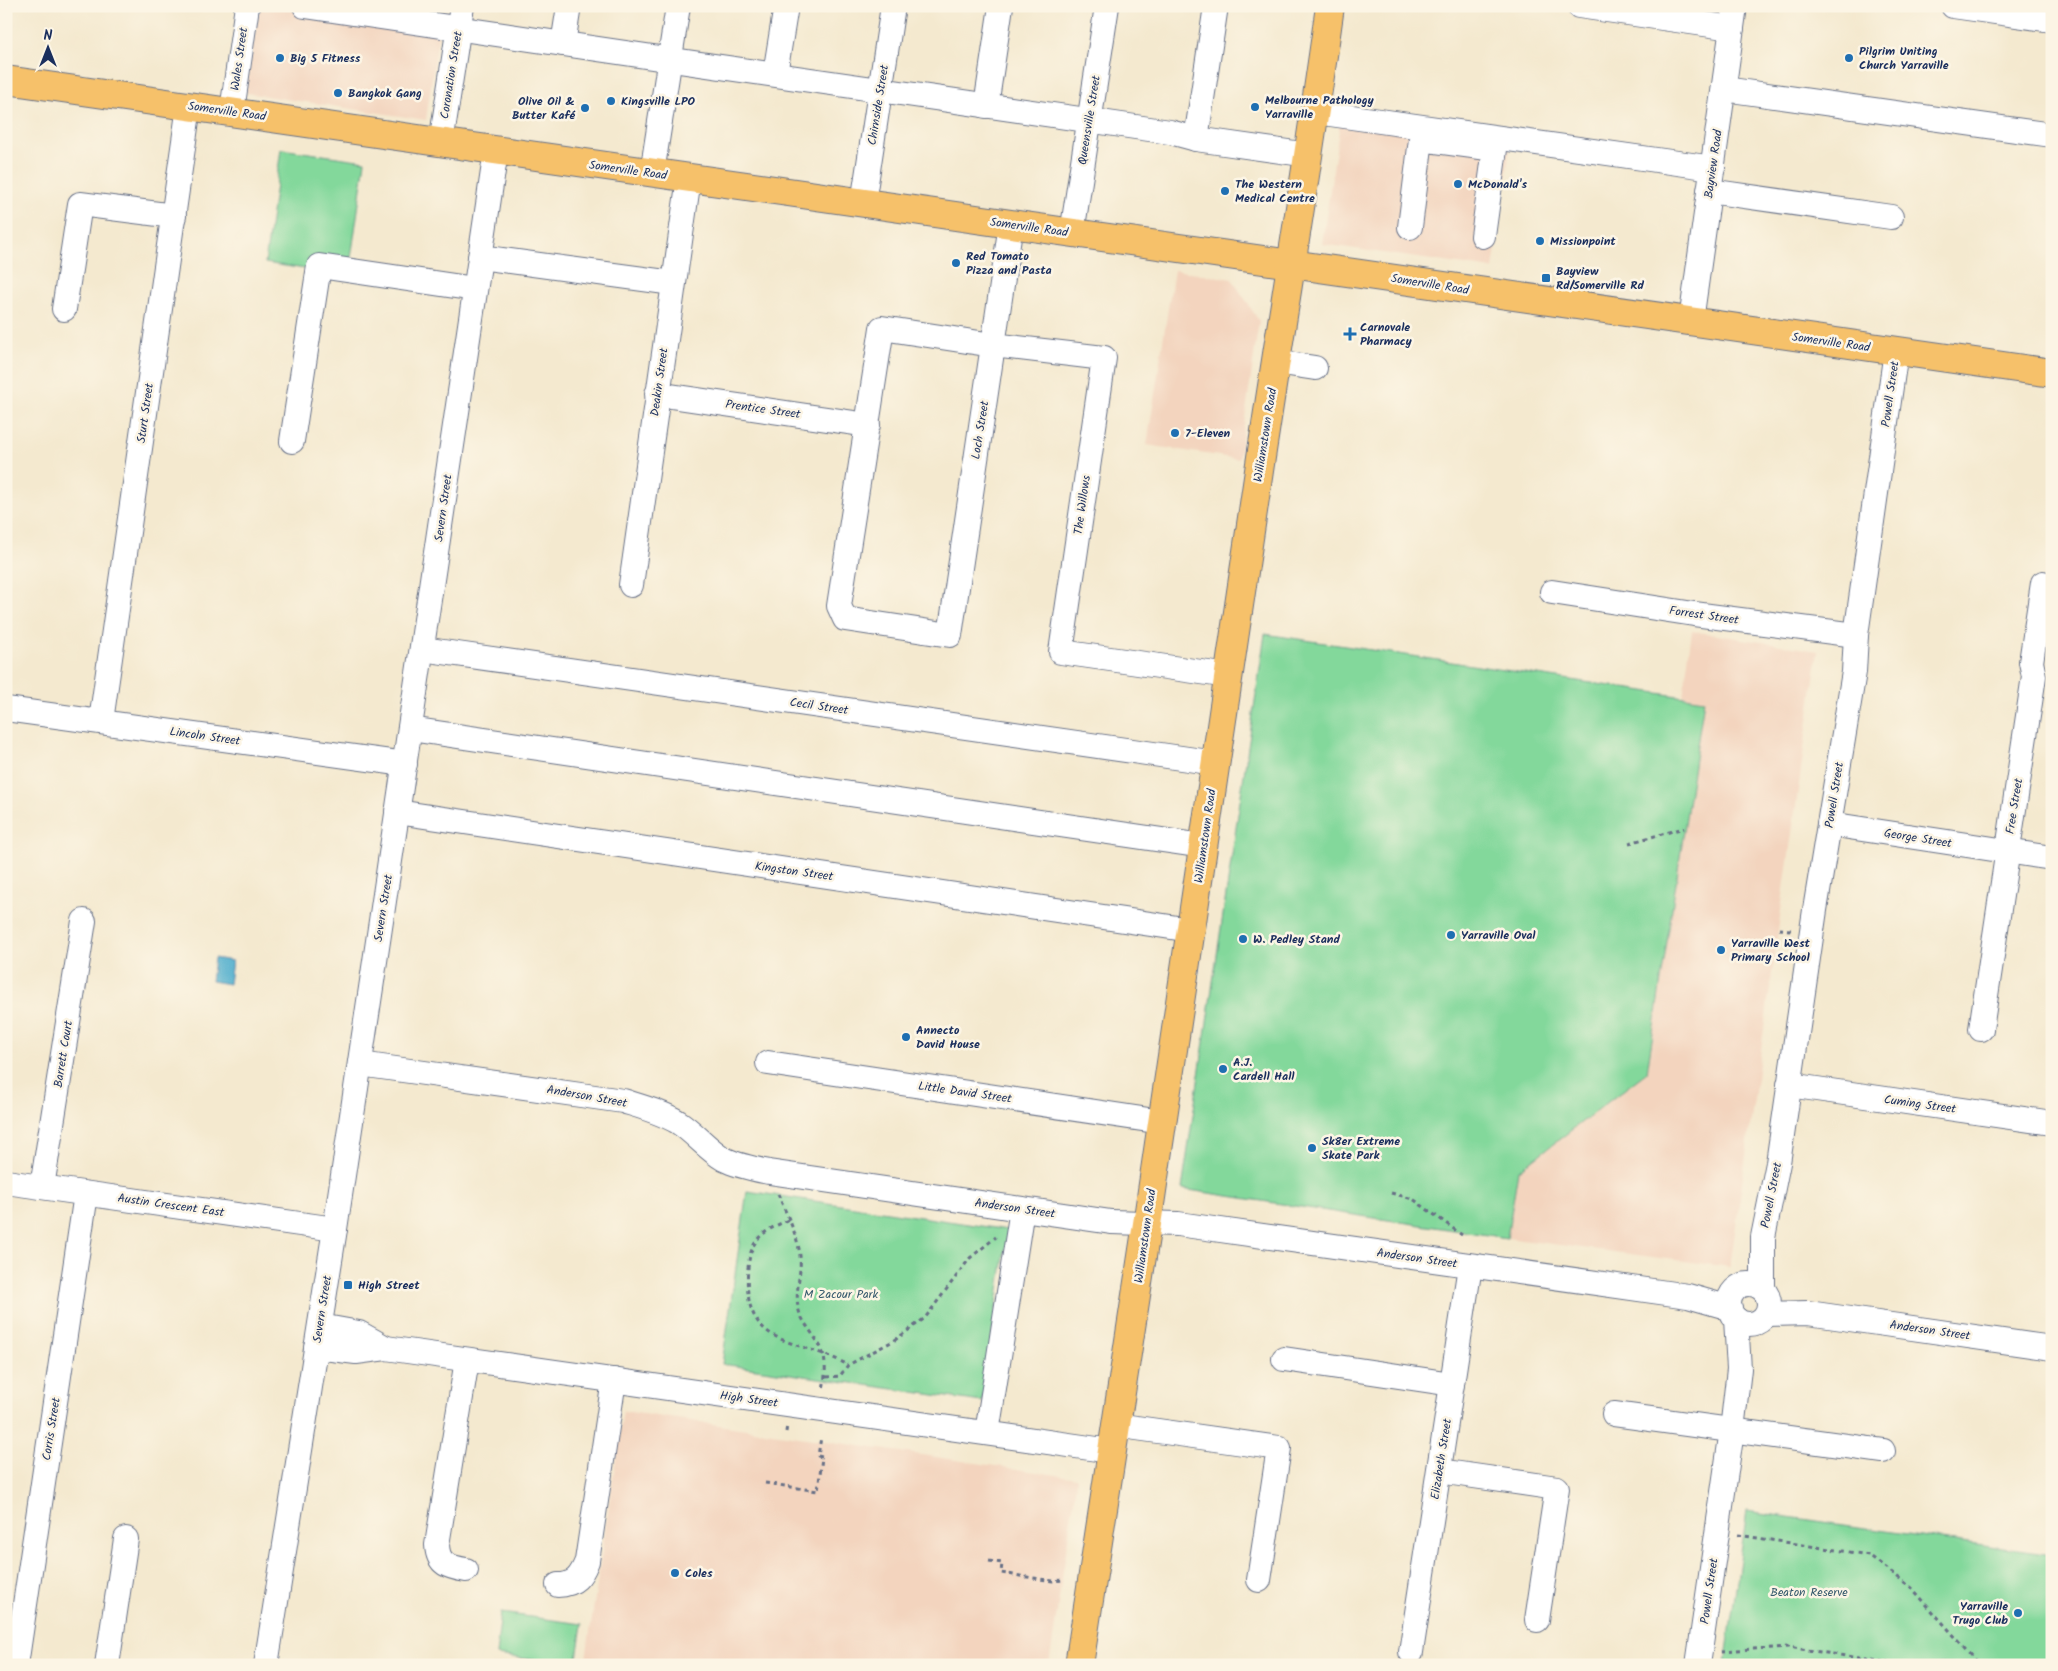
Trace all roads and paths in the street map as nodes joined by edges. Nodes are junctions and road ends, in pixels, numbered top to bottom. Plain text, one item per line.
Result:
1 (247, 6) edge
2 (305, 6) edge
3 (462, 6) edge
4 (569, 6) edge
5 (678, 6) edge
6 (786, 6) edge
7 (893, 6) edge
8 (1001, 6) edge
9 (1107, 6) edge
10 (1216, 6) edge
11 (1330, 6) edge
12 (1579, 6) edge
13 (1953, 6) edge
14 (353, 10) edge
15 (1734, 17) edge
16 (2052, 20) edge
17 (458, 30) junction
18 (563, 44) junction
19 (670, 60) junction
20 (775, 74) junction
21 (6, 80) edge
22 (1724, 89) junction
23 (880, 90) junction
24 (188, 106) junction
25 (986, 106) junction
26 (232, 112) junction
27 (1316, 112) junction
28 (1089, 120) junction
29 (2052, 135) edge
30 (1196, 139) junction
31 (441, 143) junction
32 (496, 151) junction
33 (1309, 155) junction
34 (1712, 168) junction
35 (652, 173) junction
36 (689, 178) junction
37 (1709, 192) junction
38 (863, 203) junction
39 (174, 216) junction
40 (1891, 217) dead end
41 (1011, 224) junction
42 (1410, 227) dead end
43 (1072, 234) junction
44 (1483, 236) dead end
45 (480, 257) junction
46 (1292, 265) junction
47 (673, 283) junction
48 (475, 289) junction
49 (64, 309) dead end
50 (1691, 321) junction
51 (993, 345) junction
52 (1896, 351) junction
53 (1276, 362) junction
54 (1315, 368) dead end
55 (2052, 373) edge
56 (657, 394) junction
57 (868, 425) junction
58 (292, 441) dead end
59 (2043, 583) dead end
60 (632, 585) dead end
61 (1552, 592) dead end
62 (1856, 635) junction
63 (422, 649) junction
64 (1229, 676) junction
65 (6, 708) edge
66 (101, 721) junction
67 (410, 729) junction
68 (1216, 763) junction
69 (405, 764) junction
70 (397, 812) junction
71 (1829, 824) junction
72 (1684, 828) dead end
73 (1628, 843) dead end
74 (1204, 846) junction
75 (2007, 852) junction
76 (2052, 858) edge
77 (84, 921) dead end
78 (1779, 929) dead end
79 (1192, 930) junction
80 (1795, 931) dead end
81 (1981, 1029) dead end
82 (768, 1063) dead end
83 (360, 1064) junction
84 (1789, 1084) junction
85 (1162, 1122) junction
86 (2052, 1123) edge
87 (6, 1182) edge
88 (42, 1187) junction
89 (1391, 1193) dead end
90 (86, 1194) junction
91 (778, 1194) dead end
92 (1022, 1209) junction
93 (788, 1220) junction
94 (1148, 1223) junction
95 (335, 1229) junction
96 (1002, 1233) dead end
97 (1462, 1235) dead end
98 (1470, 1266) junction
99 (1750, 1304) junction
100 (318, 1336) junction
101 (2052, 1348) edge
102 (823, 1354) junction
103 (1284, 1359) dead end
104 (467, 1360) junction
105 (848, 1365) junction
106 (826, 1377) junction
107 (614, 1380) junction
108 (1452, 1384) junction
109 (820, 1410) junction
110 (1614, 1414) dead end
111 (1732, 1430) junction
112 (987, 1434) junction
113 (821, 1437) dead end
114 (1113, 1438) junction
115 (1883, 1450) dead end
116 (1439, 1471) junction
117 (765, 1483) dead end
118 (1718, 1532) junction
119 (126, 1539) dead end
120 (990, 1561) dead end
121 (466, 1570) dead end
122 (1063, 1580) dead end
123 (1259, 1580) dead end
124 (558, 1585) dead end
125 (1537, 1620) dead end
126 (1411, 1652) dead end
127 (1699, 1659) edge
128 (16, 1665) edge
129 (107, 1665) edge
130 (266, 1665) edge
131 (1080, 1665) edge
132 (1904, 1665) edge
133 (1980, 1665) edge

1 - 26 street, Wales Street
2 - 14 street
3 - 17 street, Coronation Street
4 - 18 street
5 - 19 street
6 - 20 street
7 - 23 street, Chirnside Street
8 - 25 street
9 - 28 street, Queensville Street
10 - 30 street
11 - 27 main road, Williamstown Road
12 - 15 street
13 - 16 street
14 - 17 street
15 - 22 street, Bayview Road
17 - 18 street
17 - 31 street, Coronation Street
18 - 19 street
19 - 20 street
19 - 35 street
20 - 23 street
21 - 24 main road, Somerville Road
22 - 29 street
22 - 34 street, Bayview Road
23 - 25 street
23 - 38 street, Chirnside Street
24 - 26 main road, Somerville Road
24 - 39 street, Sturt Street
25 - 28 street
26 - 31 main road, Somerville Road
27 - 33 main road, Williamstown Road
27 - 34 street
28 - 30 street
28 - 43 street, Queensville Street
30 - 33 street
31 - 32 main road, Somerville Road
32 - 35 main road, Somerville Road
32 - 45 street, Severn Street
33 - 46 main road, Williamstown Road
34 - 37 street, Bayview Road
35 - 36 main road, Somerville Road
36 - 38 main road, Somerville Road
36 - 47 street, Deakin Street
37 - 40 street
37 - 50 street, Bayview Road
38 - 41 main road, Somerville Road
39 - 49 street
39 - 66 street, Sturt Street
41 - 43 main road, Somerville Road
41 - 51 street, Loch Street
42 - 44 street
43 - 46 main road, Somerville Road
45 - 47 street
45 - 48 street, Severn Street
46 - 50 main road, Somerville Road
46 - 53 main road, Williamstown Road
47 - 56 street, Deakin Street
48 - 58 street
48 - 63 street, Severn Street
50 - 52 main road, Somerville Road
51 - 57 street
51 - 57 street, Loch Street
51 - 64 street, The Willows
52 - 55 main road, Somerville Road
52 - 62 street, Powell Street
53 - 54 street
53 - 64 main road, Williamstown Road
56 - 57 street, Prentice Street
56 - 60 street, Deakin Street
59 - 75 street, Free Street
61 - 62 street, Forrest Street
62 - 71 street, Powell Street
63 - 67 street, Severn Street
63 - 68 street, Cecil Street
64 - 68 main road, Williamstown Road
65 - 66 street, Lincoln Street
66 - 69 street, Lincoln Street
67 - 69 street, Severn Street
67 - 74 street
68 - 74 main road, Williamstown Road
69 - 70 street, Severn Street
70 - 79 street, Kingston Street
70 - 83 street, Severn Street
71 - 75 street, George Street
71 - 84 street, Powell Street
72 - 73 path
74 - 79 main road, Williamstown Road
75 - 76 street, George Street
75 - 81 street, Free Street
77 - 88 street, Barrett Court
78 - 80 path
79 - 85 main road, Williamstown Road
82 - 85 street, Little David Street
83 - 92 street, Anderson Street
83 - 95 street, Severn Street
84 - 86 street, Cuming Street
84 - 99 street, Powell Street
85 - 94 main road, Williamstown Road
87 - 88 street, Austin Crescent East
88 - 90 street, Austin Crescent East
89 - 97 path
90 - 95 street, Austin Crescent East
90 - 128 street, Corris Street
91 - 93 path
92 - 94 street, Anderson Street
92 - 112 street
93 - 102 path
93 - 102 path
94 - 98 street, Anderson Street
94 - 114 main road, Williamstown Road
95 - 100 street, Severn Street
96 - 105 path
98 - 99 street, Anderson Street
98 - 108 street, Elizabeth Street
99 - 101 street, Anderson Street
99 - 111 street, Powell Street
100 - 104 street, High Street
100 - 130 street, Severn Street
102 - 105 path
102 - 106 path
103 - 108 street
104 - 107 street, High Street
104 - 121 street
105 - 106 path
106 - 109 path
107 - 109 street, High Street
107 - 124 street
108 - 116 street, Elizabeth Street
109 - 112 street, High Street
110 - 111 street
111 - 115 street
111 - 118 street, Powell Street
112 - 114 street, High Street
113 - 117 path
114 - 123 street, High Street
114 - 131 main road, Williamstown Road
116 - 125 street
116 - 126 street, Elizabeth Street
118 - 127 street, Powell Street
118 - 133 path
119 - 129 street
120 - 122 path
127 - 132 path

